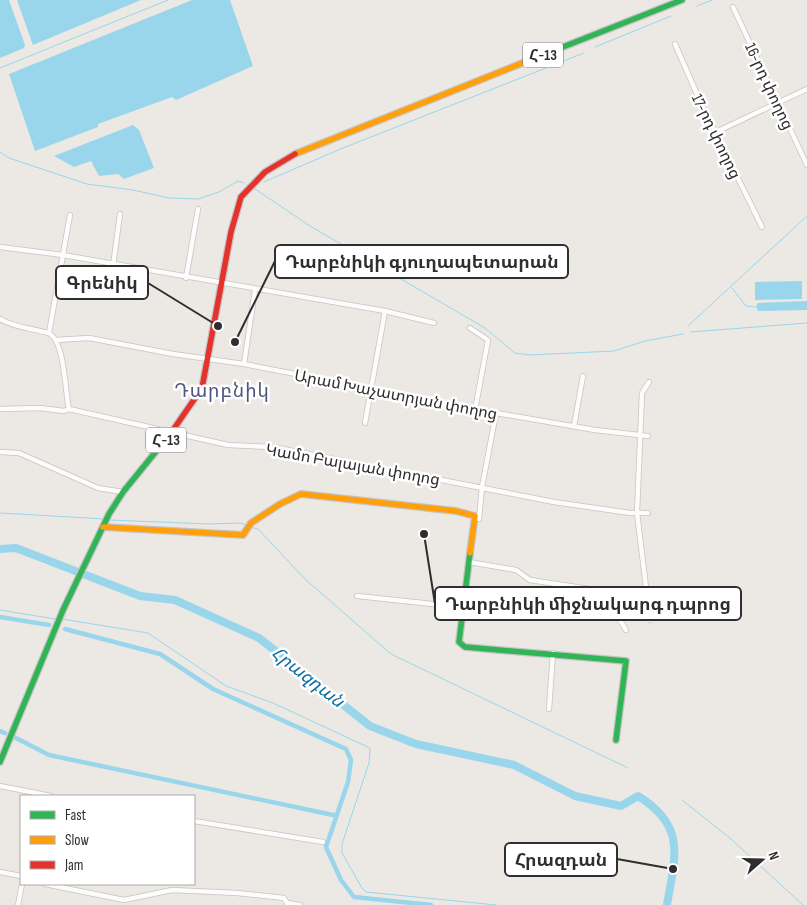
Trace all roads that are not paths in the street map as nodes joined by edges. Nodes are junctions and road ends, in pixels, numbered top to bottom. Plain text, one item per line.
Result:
1 (682, 0) edge
2 (733, 7) dead end
3 (675, 44) dead end
4 (807, 89) edge
5 (779, 104) junction
6 (716, 132) junction
7 (807, 165) edge
8 (198, 209) dead end
9 (120, 214) dead end
10 (70, 215) dead end
11 (762, 227) dead end
12 (0, 247) edge
13 (63, 255) junction
14 (113, 266) junction
15 (186, 278) junction
16 (220, 283) junction
17 (255, 290) junction
18 (385, 311) junction
19 (0, 319) edge
20 (434, 323) dead end
21 (470, 328) dead end
22 (50, 333) junction
23 (56, 340) junction
24 (209, 358) junction
25 (244, 364) junction
26 (584, 376) dead end
27 (649, 382) dead end
28 (372, 389) junction
29 (0, 409) edge
30 (69, 409) junction
31 (475, 410) junction
32 (496, 414) junction
33 (365, 423) dead end
34 (574, 426) junction
35 (174, 431) junction
36 (640, 435) junction
37 (648, 436) dead end
38 (0, 452) edge
39 (482, 487) junction
40 (123, 492) junction
41 (636, 513) junction
42 (648, 513) dead end
43 (474, 516) junction
44 (104, 525) junction
45 (469, 562) junction
46 (357, 596) dead end
47 (461, 607) junction
48 (650, 620) dead end
49 (626, 630) dead end
50 (553, 653) junction
51 (549, 709) dead end
52 (616, 740) dead end
53 (0, 762) edge
54 (0, 786) edge
55 (46, 795) edge
56 (195, 821) edge
57 (323, 842) dead end
58 (0, 872) edge
59 (20, 876) edge
60 (22, 885) edge
61 (50, 885) edge
62 (286, 904) edge
63 (18, 905) edge
64 (300, 905) edge

1 - 16 main road, Հ-13
2 - 5 street, 16-րդ փողոց
3 - 6 street, 17-րդ փողոց
4 - 5 street
5 - 6 street
5 - 7 street, 16-րդ փողոց
6 - 11 street, 17-րդ փողոց
8 - 15 street
9 - 14 street
10 - 13 street
12 - 13 street
13 - 14 street
13 - 22 street
14 - 15 street
15 - 16 street
16 - 17 street
16 - 24 main road, Հ-13
17 - 18 street
17 - 25 street
18 - 20 street
18 - 28 street
19 - 22 street
21 - 31 street
22 - 23 street
23 - 24 street, Արամ Խաչատրյան փողոց
23 - 30 street
24 - 25 street, Արամ Խաչատրյան փողոց
24 - 35 main road, Հ-13
25 - 28 street, Արամ Խաչատրյան փողոց
26 - 34 street
27 - 36 street
28 - 31 street, Արամ Խաչատրյան փողոց
28 - 33 street
29 - 30 street, Կամո Բալայան փողոց
30 - 35 street, Կամո Բալայան փողոց
31 - 32 street, Արամ Խաչատրյան փողոց
32 - 34 street, Արամ Խաչատրյան փողոց
32 - 39 street
34 - 36 street, Արամ Խաչատրյան փողոց
35 - 39 street, Կամո Բալայան փողոց
35 - 40 main road, Հ-13
36 - 37 street, Արամ Խաչատրյան փողոց
36 - 41 street
38 - 40 street
39 - 41 street, Կամո Բալայան փողոց
39 - 43 street
40 - 44 main road, Հ-13
41 - 42 street, Կամո Բալայան փողոց
41 - 48 street
43 - 44 main road
43 - 45 main road
44 - 53 main road, Հ-13
45 - 47 main road
45 - 49 street
46 - 47 street
47 - 50 main road
50 - 51 street
50 - 52 main road
54 - 55 street
56 - 57 street
58 - 59 street
60 - 63 street
61 - 62 street
62 - 64 street

